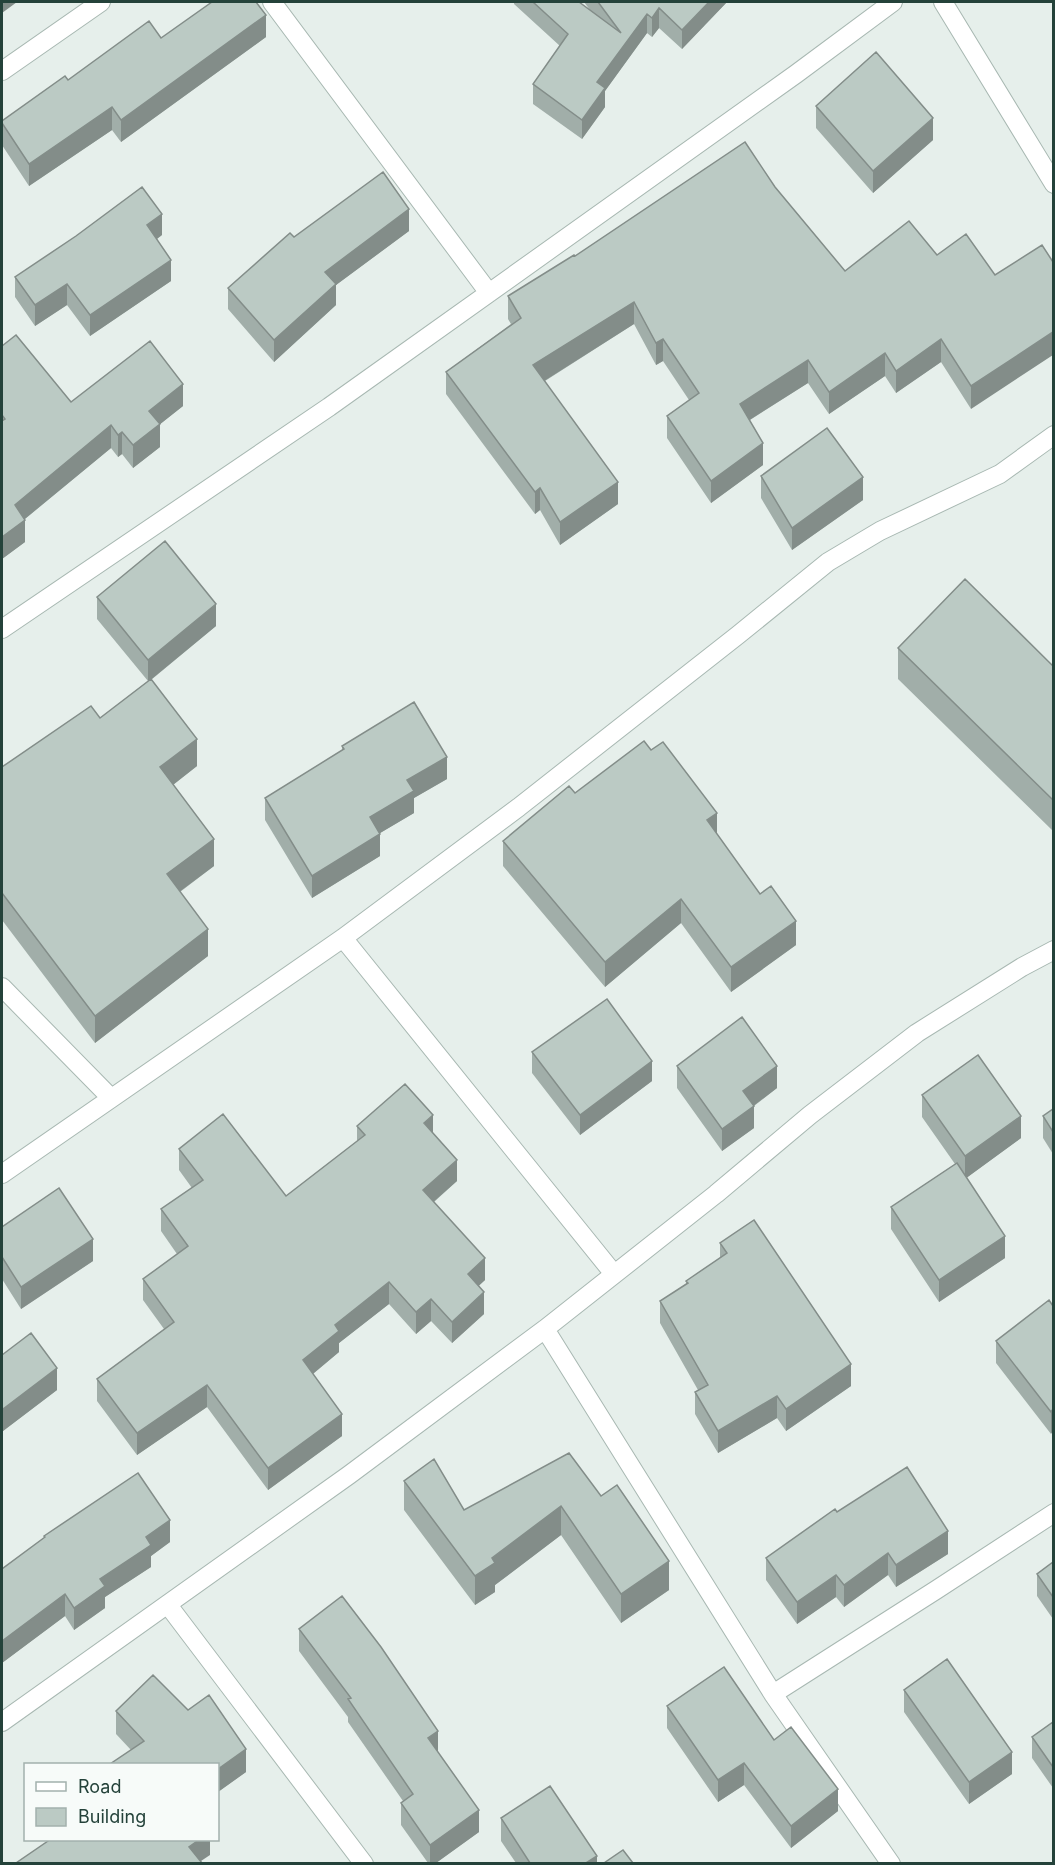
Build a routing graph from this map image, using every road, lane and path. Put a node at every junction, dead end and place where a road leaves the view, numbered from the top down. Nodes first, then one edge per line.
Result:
1 (101, 2) edge
2 (272, 2) edge
3 (893, 2) edge
4 (943, 2) edge
5 (2, 71) edge
6 (1053, 184) edge
7 (489, 293) junction
8 (1053, 435) edge
9 (2, 629) edge
10 (344, 938) junction
11 (1053, 950) edge
12 (2, 987) edge
13 (111, 1098) junction
14 (2, 1174) edge
15 (614, 1274) junction
16 (545, 1329) junction
17 (1053, 1513) edge
18 (168, 1605) junction
19 (773, 1694) junction
20 (2, 1722) edge
21 (364, 1863) edge
22 (891, 1863) edge

1 - 5 street
2 - 7 street
3 - 7 street
4 - 6 street
7 - 9 street
8 - 10 street
10 - 13 street
10 - 15 street
11 - 15 street
12 - 13 street
13 - 14 street
15 - 16 street
16 - 18 street
16 - 19 street
17 - 19 street
18 - 20 street
18 - 21 street
19 - 22 street

